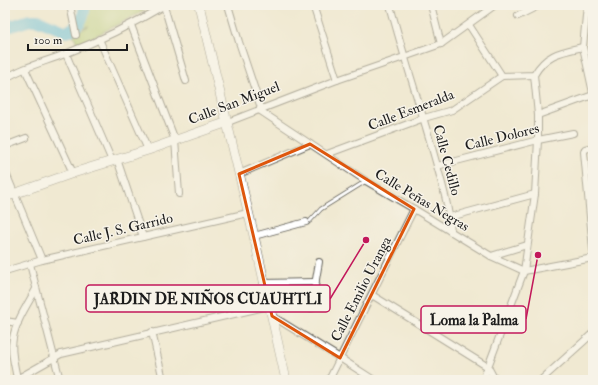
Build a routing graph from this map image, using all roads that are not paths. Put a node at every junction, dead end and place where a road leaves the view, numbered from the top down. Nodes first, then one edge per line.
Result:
1 (70, 5) edge
2 (164, 5) edge
3 (200, 5) edge
4 (228, 5) edge
5 (313, 5) edge
6 (390, 5) edge
7 (431, 5) edge
8 (495, 5) edge
9 (540, 5) edge
10 (587, 5) edge
11 (518, 16) dead end
12 (131, 24) junction
13 (469, 25) junction
14 (76, 35) dead end
15 (99, 39) junction
16 (441, 44) junction
17 (583, 47) junction
18 (66, 54) junction
19 (404, 57) junction
20 (25, 69) junction
21 (502, 76) junction
22 (534, 76) junction
23 (5, 79) edge
24 (337, 80) junction
25 (186, 81) dead end
26 (593, 94) edge
27 (260, 109) junction
28 (538, 115) junction
29 (424, 118) junction
30 (228, 122) junction
31 (573, 133) dead end
32 (26, 138) dead end
33 (176, 140) junction
34 (538, 140) junction
35 (310, 144) junction
36 (5, 146) edge
37 (593, 147) edge
38 (148, 150) junction
39 (326, 154) junction
40 (114, 160) junction
41 (437, 166) junction
42 (5, 171) edge
43 (73, 173) junction
44 (239, 174) junction
45 (366, 181) junction
46 (15, 194) junction
47 (179, 194) dead end
48 (535, 194) junction
49 (5, 198) edge
50 (414, 209) junction
51 (248, 213) junction
52 (450, 217) junction
53 (308, 222) joint
54 (451, 232) junction
55 (254, 236) junction
56 (143, 237) junction
57 (527, 245) junction
58 (593, 250) edge
59 (491, 256) junction
60 (593, 258) edge
61 (42, 260) junction
62 (319, 262) dead end
63 (30, 264) junction
64 (5, 271) edge
65 (524, 271) junction
66 (316, 282) junction
67 (263, 283) junction
68 (36, 289) junction
69 (372, 295) junction
70 (269, 306) junction
71 (310, 308) dead end
72 (272, 316) junction
73 (5, 321) edge
74 (18, 323) junction
75 (152, 332) junction
76 (593, 333) edge
77 (5, 345) edge
78 (12, 345) junction
79 (54, 358) junction
80 (340, 358) junction
81 (488, 367) junction
82 (16, 380) edge
83 (60, 380) edge
84 (163, 380) edge
85 (286, 380) edge
86 (329, 380) edge
87 (374, 380) edge
88 (483, 380) edge
89 (495, 380) edge
90 (542, 380) edge

1 - 14 street
2 - 12 street
2 - 25 street
3 - 30 street
4 - 27 street
5 - 24 street
6 - 19 street, Calle Cedillo
7 - 16 street
8 - 13 street, Calle San Miguel
9 - 11 street
10 - 17 street
12 - 15 street
12 - 33 street
13 - 16 street, Calle San Miguel
13 - 21 street
15 - 18 street
15 - 38 street
16 - 19 street, Calle San Miguel
17 - 22 street
17 - 26 street
18 - 20 street
18 - 40 street
19 - 24 street, Calle San Miguel
19 - 29 street, Calle Cedillo
20 - 23 street
20 - 43 street
21 - 22 street
21 - 29 street, Calle Esmeralda
22 - 28 street
24 - 27 street, Calle San Miguel
26 - 28 street
27 - 30 street, Calle San Miguel
27 - 35 street, Calle Peñas Negras
28 - 34 street
29 - 39 street, Calle Esmeralda
29 - 41 street, Calle Cedillo
30 - 33 street, Calle San Miguel
30 - 44 street
31 - 34 street, Calle Dolores
32 - 36 street
33 - 38 street, Calle San Miguel
33 - 47 street
34 - 41 street, Calle Dolores
34 - 48 street
35 - 39 street, Calle Peñas Negras
35 - 44 street
37 - 58 street
38 - 40 street, Calle San Miguel
39 - 45 street, Calle Peñas Negras
40 - 43 street, Calle San Miguel
40 - 56 street
41 - 52 street, Calle Cedillo
42 - 46 street
43 - 46 street, Calle San Miguel
44 - 51 street
45 - 50 street, Calle Peñas Negras
45 - 53 lane
46 - 49 street, Calle San Miguel
46 - 61 street
48 - 52 street
48 - 57 street
50 - 54 street, Calle Peñas Negras
50 - 69 street, Calle Emilio Uranga
51 - 55 street
51 - 56 street, Calle J. S. Garrido
52 - 54 street, Calle Cedillo
53 - 55 street
54 - 59 street, Calle Peñas Negras
55 - 67 street
56 - 61 street, Calle J. S. Garrido
57 - 59 street
57 - 65 street
59 - 65 street, Calle Peñas Negras
60 - 65 street
61 - 63 street, Calle J. S. Garrido
62 - 66 street
63 - 64 street, Calle J. S. Garrido
63 - 68 street
65 - 81 street
66 - 67 street
66 - 71 street
67 - 70 street
68 - 74 street
68 - 79 street
69 - 80 street, Calle Emilio Uranga
69 - 81 street
70 - 72 street
70 - 75 street
72 - 80 street
72 - 85 street
73 - 74 street
74 - 78 street
75 - 79 street
75 - 84 street
76 - 90 street
77 - 78 street
78 - 82 street
79 - 82 street
79 - 83 street
80 - 86 street, Calle Emilio Uranga
80 - 87 street
81 - 88 street
81 - 89 street

